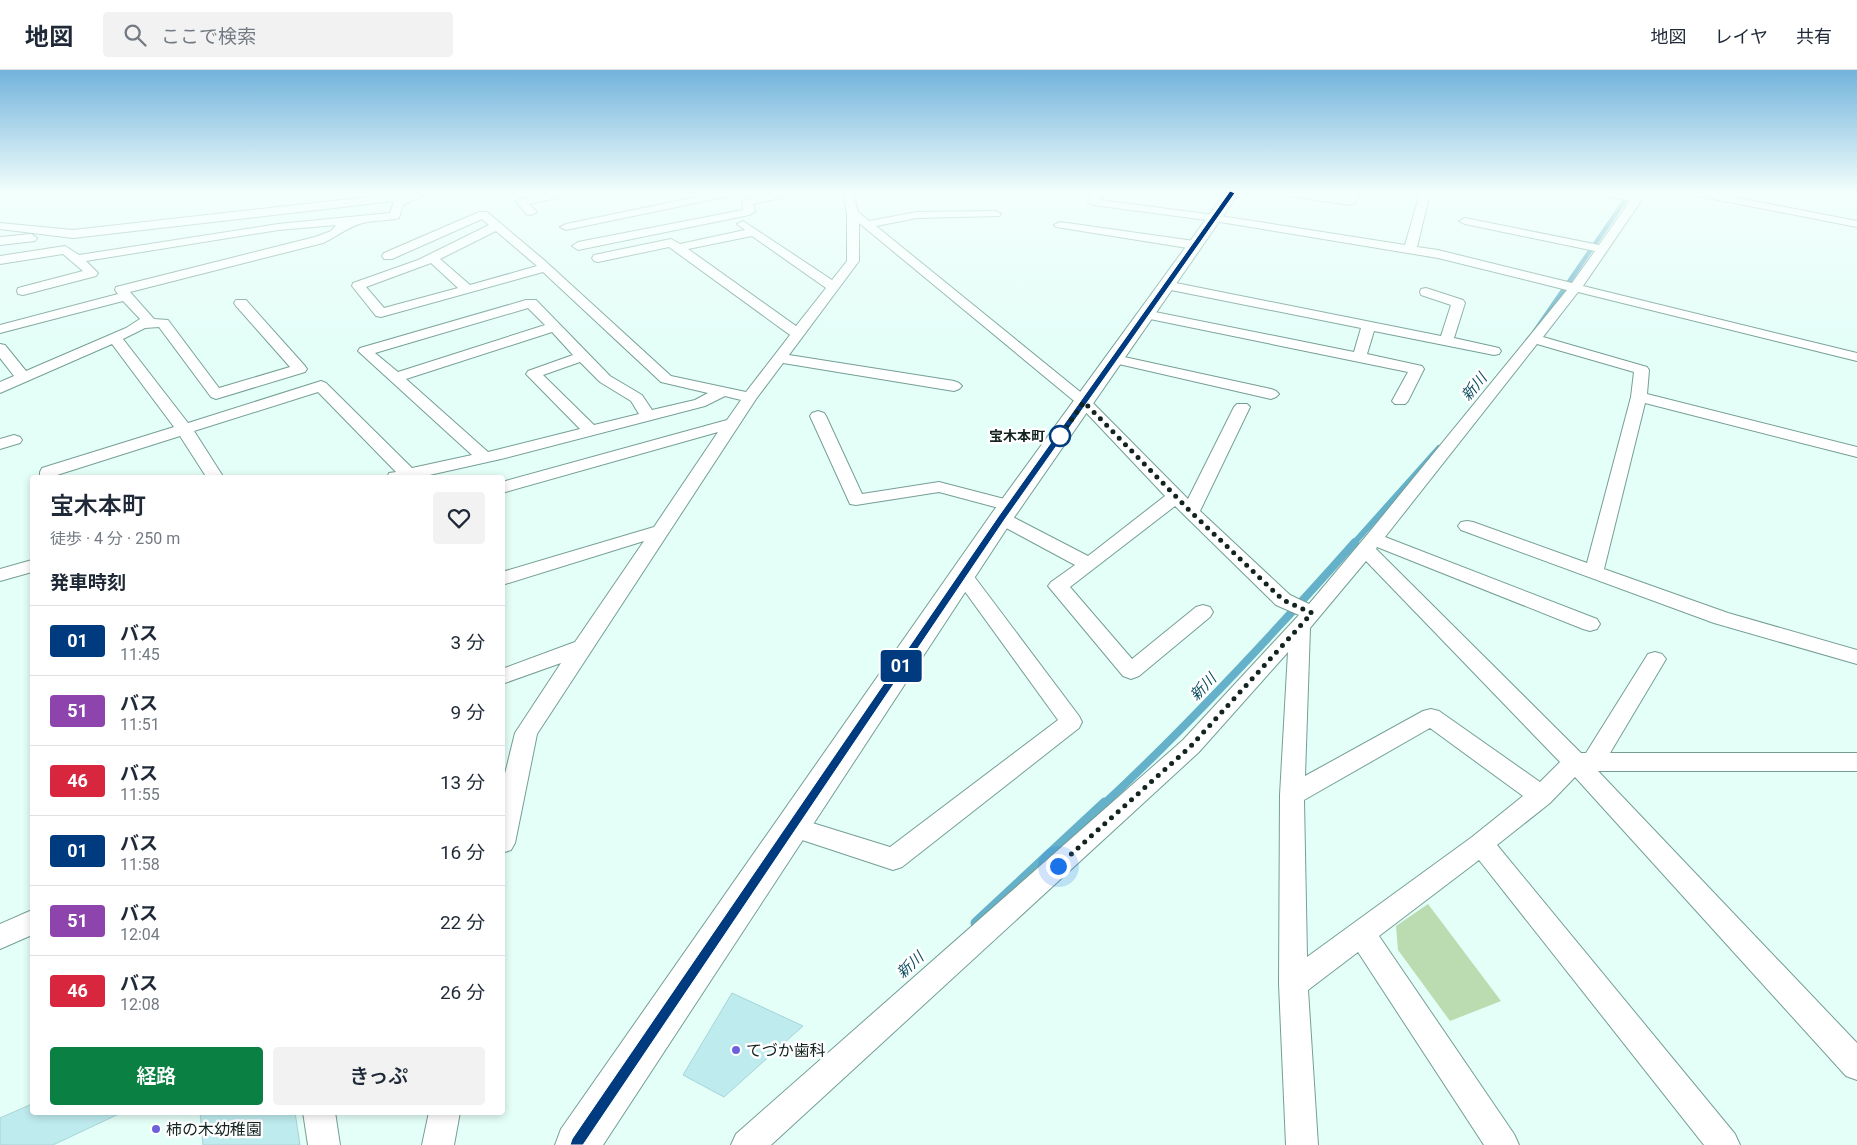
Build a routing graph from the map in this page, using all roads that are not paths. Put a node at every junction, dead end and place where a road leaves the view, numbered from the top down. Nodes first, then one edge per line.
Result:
1 (177, 243) edge
2 (306, 243) edge
3 (417, 243) edge
4 (462, 243) edge
5 (516, 243) edge
6 (593, 243) edge
7 (670, 243) edge
8 (671, 243) edge
9 (701, 243) edge
10 (770, 243) edge
11 (853, 243) edge
12 (891, 243) edge
13 (1182, 243) edge
14 (1373, 243) edge
15 (1412, 243) edge
16 (1572, 243) edge
17 (1606, 243) edge
18 (1194, 245) joint
19 (578, 246) dead end
20 (678, 248) junction
21 (1410, 249) junction
22 (1602, 249) junction
23 (388, 256) dead end
24 (432, 258) junction
25 (598, 258) dead end
26 (78, 259) junction
27 (0, 260) edge
28 (545, 268) junction
29 (1166, 285) junction
30 (834, 287) junction
31 (1565, 287) junction
32 (467, 289) junction
33 (23, 291) dead end
34 (1426, 292) dead end
35 (126, 296) junction
36 (241, 303) dead end
37 (1145, 314) junction
38 (142, 324) junction
39 (554, 326) junction
40 (1369, 326) junction
41 (0, 329) edge
42 (798, 334) junction
43 (115, 338) junction
44 (1535, 339) junction
45 (1446, 341) junction
46 (0, 348) edge
47 (1494, 351) dead end
48 (584, 356) junction
49 (1359, 357) junction
50 (780, 358) junction
51 (1115, 358) junction
52 (1857, 358) edge
53 (23, 378) junction
54 (395, 378) junction
55 (954, 386) dead end
56 (0, 388) edge
57 (723, 391) junction
58 (1271, 394) dead end
59 (1639, 396) junction
60 (750, 397) junction
61 (1400, 401) dead end
62 (1084, 402) junction
63 (1242, 407) dead end
64 (648, 416) junction
65 (818, 416) dead end
66 (733, 423) junction
67 (184, 429) junction
68 (591, 431) junction
69 (1857, 452) edge
70 (484, 457) junction
71 (48, 475) edge
72 (214, 475) edge
73 (400, 475) edge
74 (405, 475) edge
75 (505, 487) edge
76 (1176, 496) junction
77 (1006, 512) junction
78 (1191, 512) junction
79 (1467, 526) dead end
80 (662, 530) junction
81 (1369, 544) junction
82 (1089, 564) junction
83 (30, 567) edge
84 (1594, 572) junction
85 (0, 575) edge
86 (963, 575) junction
87 (505, 578) edge
88 (1203, 612) dead end
89 (1306, 619) junction
90 (1590, 624) dead end
91 (584, 647) junction
92 (1857, 657) edge
93 (1655, 659) dead end
94 (505, 676) edge
95 (1584, 762) junction
96 (1857, 762) edge
97 (1292, 795) junction
98 (1542, 796) junction
99 (793, 827) junction
100 (505, 829) edge
101 (1481, 844) junction
102 (30, 923) edge
103 (1361, 933) junction
104 (0, 937) edge
105 (1293, 984) junction
106 (1857, 1065) edge
107 (319, 1115) edge
108 (444, 1115) edge
109 (324, 1145) edge
110 (438, 1145) edge
111 (578, 1145) edge
112 (747, 1145) edge
113 (1302, 1145) edge
114 (1503, 1145) edge
115 (1724, 1145) edge

1 - 26 street
2 - 35 street
3 - 23 street
4 - 24 street
5 - 28 street
6 - 19 street
7 - 25 street
8 - 20 street
9 - 20 street
10 - 30 street
11 - 30 street
12 - 62 street
13 - 18 street
14 - 21 street
15 - 21 street
16 - 22 street
17 - 22 street
18 - 29 main road
20 - 42 street
21 - 31 street
22 - 31 street
24 - 32 street
24 - 32 street
26 - 27 street
26 - 33 street
28 - 32 street
28 - 57 street
29 - 37 main road
29 - 40 street
30 - 42 street
31 - 44 street
31 - 52 street
34 - 45 street
35 - 38 street
35 - 41 street
36 - 38 street
37 - 49 street
37 - 51 main road
38 - 43 street
39 - 48 street
39 - 54 street
39 - 54 street
40 - 45 street
40 - 49 street
42 - 50 street
43 - 53 street
43 - 67 street
44 - 59 street
44 - 81 street
45 - 47 street
46 - 53 street
48 - 64 street
48 - 68 street
49 - 61 street
50 - 55 street
50 - 60 street
51 - 58 street
51 - 62 main road
53 - 56 street
54 - 70 street
57 - 60 street
57 - 64 street
59 - 69 street
59 - 84 street
60 - 66 street
62 - 76 street
62 - 77 main road
63 - 78 street
64 - 68 street
65 - 77 street
66 - 75 street
66 - 80 street
67 - 71 street
67 - 72 street
67 - 73 street
68 - 70 street
70 - 74 street
76 - 78 street
76 - 82 street
77 - 82 street
77 - 86 main road
78 - 89 street
79 - 84 street
80 - 87 street
80 - 91 street
81 - 89 street
81 - 90 street
81 - 95 street
82 - 88 street
83 - 85 street
84 - 92 street
86 - 99 main road
86 - 99 street
89 - 97 street
89 - 112 street
91 - 94 street
91 - 100 street
93 - 95 street
95 - 96 street
95 - 98 street
95 - 106 street
97 - 98 street
97 - 105 street
98 - 101 street
99 - 111 main road
101 - 103 street
101 - 115 street
102 - 104 street
103 - 105 street
103 - 114 street
105 - 113 street
107 - 109 street
108 - 110 street

